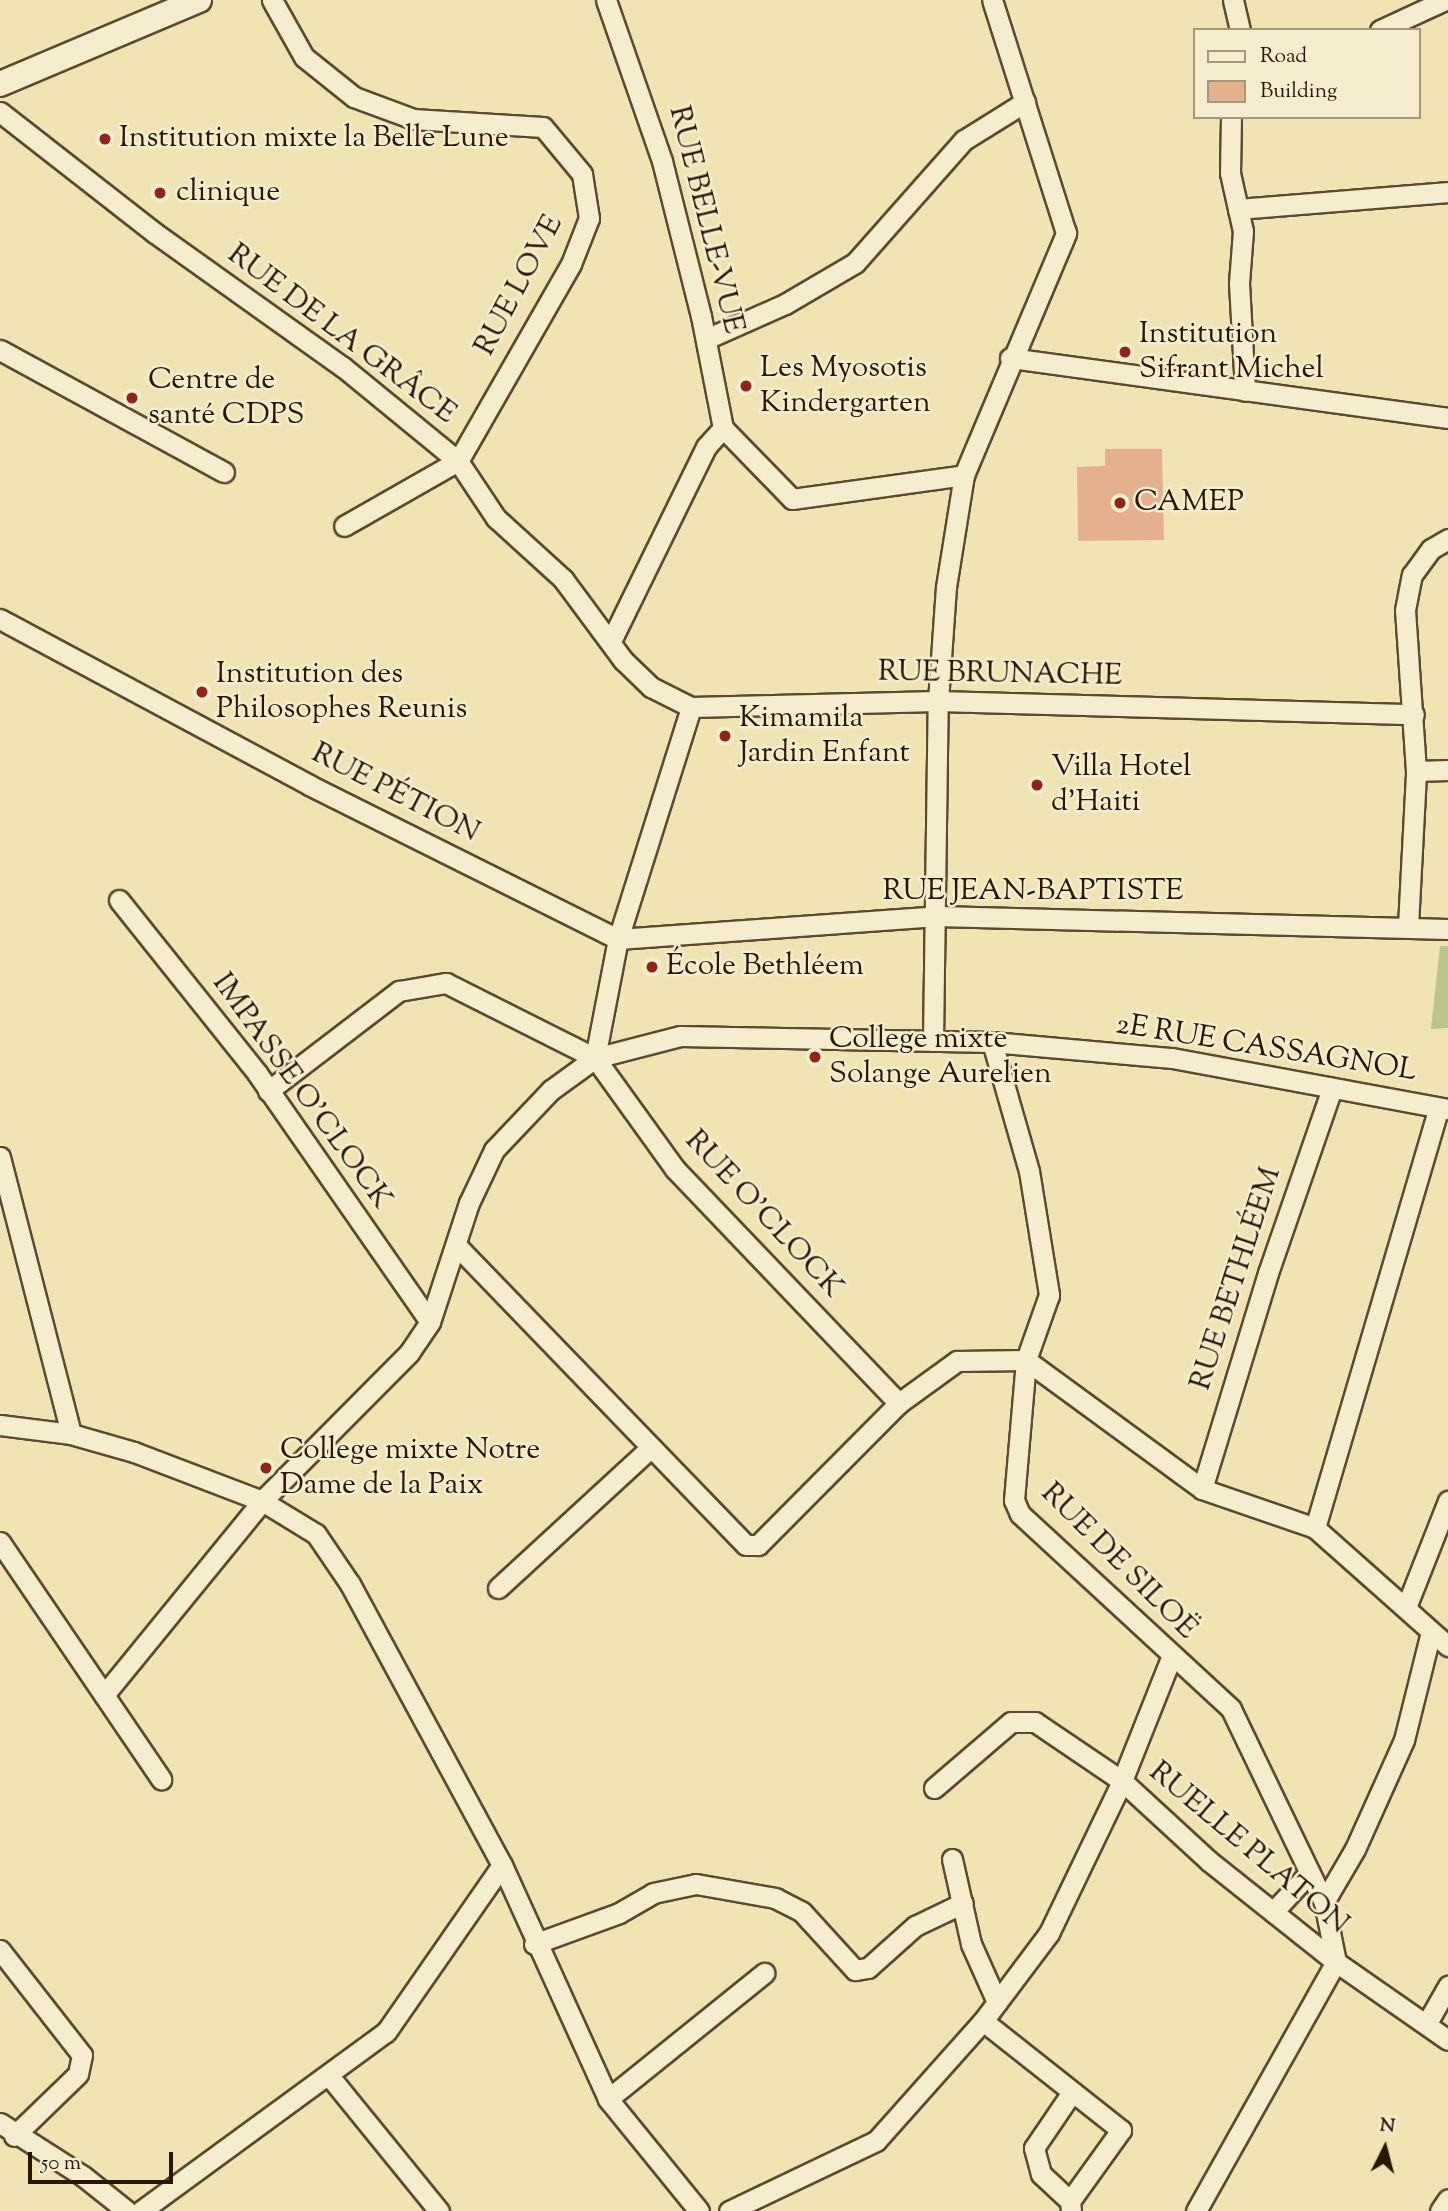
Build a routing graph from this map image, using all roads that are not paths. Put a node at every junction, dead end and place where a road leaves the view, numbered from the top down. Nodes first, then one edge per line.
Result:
1 (199, 0) edge
2 (272, 0) edge
3 (606, 0) edge
4 (992, 0) edge
5 (1233, 0) edge
6 (1445, 0) edge
7 (1240, 28) edge
8 (1384, 28) edge
9 (0, 84) edge
10 (1025, 102) junction
11 (0, 112) edge
12 (1231, 119) edge
13 (1448, 192) edge
14 (1238, 209) junction
15 (706, 339) junction
16 (0, 350) edge
17 (1010, 358) junction
18 (1245, 391) junction
19 (1448, 418) edge
20 (723, 428) junction
21 (458, 461) junction
22 (224, 472) dead end
23 (964, 475) junction
24 (344, 526) dead end
25 (1448, 539) edge
26 (0, 619) edge
27 (611, 641) junction
28 (938, 701) junction
29 (691, 707) junction
30 (1414, 714) junction
31 (1448, 770) edge
32 (1416, 771) junction
33 (119, 900) dead end
34 (936, 916) junction
35 (1408, 926) junction
36 (1448, 929) edge
37 (618, 939) junction
38 (933, 1041) junction
39 (992, 1042) junction
40 (595, 1058) junction
41 (1332, 1088) junction
42 (268, 1091) junction
43 (1443, 1109) edge
44 (0, 1157) edge
45 (456, 1245) junction
46 (430, 1322) junction
47 (1026, 1360) junction
48 (899, 1403) junction
49 (0, 1425) edge
50 (71, 1434) junction
51 (650, 1448) junction
52 (1202, 1489) junction
53 (262, 1501) junction
54 (1448, 1501) edge
55 (1315, 1528) junction
56 (0, 1542) edge
57 (498, 1588) dead end
58 (1408, 1605) junction
59 (1431, 1632) junction
60 (1448, 1646) edge
61 (1171, 1658) junction
62 (104, 1695) junction
63 (161, 1779) dead end
64 (1122, 1781) junction
65 (934, 1788) dead end
66 (952, 1859) dead end
67 (502, 1865) junction
68 (1310, 1872) junction
69 (1324, 1902) junction
70 (963, 1903) junction
71 (1273, 1912) junction
72 (534, 1944) junction
73 (0, 1950) edge
74 (1336, 1962) junction
75 (764, 1973) dead end
76 (1448, 1986) edge
77 (997, 2002) junction
78 (984, 2021) junction
79 (1427, 2023) junction
80 (1448, 2040) edge
81 (330, 2077) junction
82 (1072, 2092) junction
83 (607, 2099) junction
84 (7, 2129) edge
85 (1448, 2199) edge
86 (1071, 2206) edge
87 (127, 2211) edge
88 (141, 2211) edge
89 (439, 2211) edge
90 (699, 2211) edge
91 (730, 2211) edge
92 (1196, 2211) edge
93 (1440, 2211) edge

1 - 9 street
2 - 21 street, RUE LOVE
3 - 15 street, RUE BELLE-VUE
4 - 10 street
5 - 7 street
6 - 8 street
10 - 15 street
10 - 17 street
11 - 21 street, RUE DE LA GRÂCE
12 - 14 street
13 - 14 street
14 - 18 street
15 - 20 street, RUE BELLE-VUE
16 - 22 street
17 - 18 street
17 - 23 street
18 - 19 street
20 - 23 street
20 - 27 street
21 - 24 street
21 - 27 street, RUE DE LA GRÂCE
23 - 28 street
25 - 30 street
26 - 37 street, RUE PÉTION
27 - 29 street, RUE BRUNACHE
28 - 29 street, RUE BRUNACHE
28 - 30 street, RUE BRUNACHE
28 - 34 street
29 - 37 street
30 - 32 street
31 - 32 street
32 - 35 street
33 - 42 street, IMPASSE O'CLOCK
34 - 35 street, RUE JEAN-BAPTISTE
34 - 37 street, RUE JEAN-BAPTISTE
34 - 38 street
35 - 36 street, RUE JEAN-BAPTISTE
37 - 40 street
38 - 39 street, 2E RUE CASSAGNOL
38 - 40 street, 2E RUE CASSAGNOL
39 - 41 street, 2E RUE CASSAGNOL
39 - 47 street, RUE DE SILOË
40 - 42 street
40 - 45 street, 2E RUE CASSAGNOL
40 - 48 street, RUE O'CLOCK
41 - 43 street, 2E RUE CASSAGNOL
41 - 52 street, RUE BETHLÉEM
42 - 46 street, IMPASSE O'CLOCK
43 - 55 street
44 - 50 street
45 - 46 street, 2E RUE CASSAGNOL
45 - 51 street
46 - 53 street, 2E RUE CASSAGNOL
47 - 48 street
47 - 52 street
47 - 61 street, RUE DE SILOË
48 - 51 street
49 - 50 street
50 - 53 street
51 - 57 street
52 - 55 street
53 - 62 street, 2E RUE CASSAGNOL
53 - 67 street
54 - 58 street
55 - 58 street
56 - 62 street
58 - 59 street
59 - 60 street
59 - 69 street
61 - 64 street
61 - 68 street, RUE DE SILOË
62 - 63 street
64 - 65 street, RUELLE PLATON
64 - 71 street, RUELLE PLATON
64 - 77 street
66 - 70 street
67 - 72 street
67 - 81 street
68 - 69 street, RUE DE SILOË
68 - 71 street
69 - 74 street, RUE DE SILOË
70 - 72 street
70 - 77 street
71 - 74 street, RUELLE PLATON
72 - 83 street
73 - 84 street
74 - 79 street, RUELLE PLATON
74 - 92 street
75 - 83 street
76 - 79 street
77 - 78 street
78 - 82 street
78 - 91 street
79 - 80 street, RUELLE PLATON
81 - 88 street
81 - 89 street
82 - 86 street
82 - 86 street
83 - 90 street
84 - 87 street
85 - 93 street

